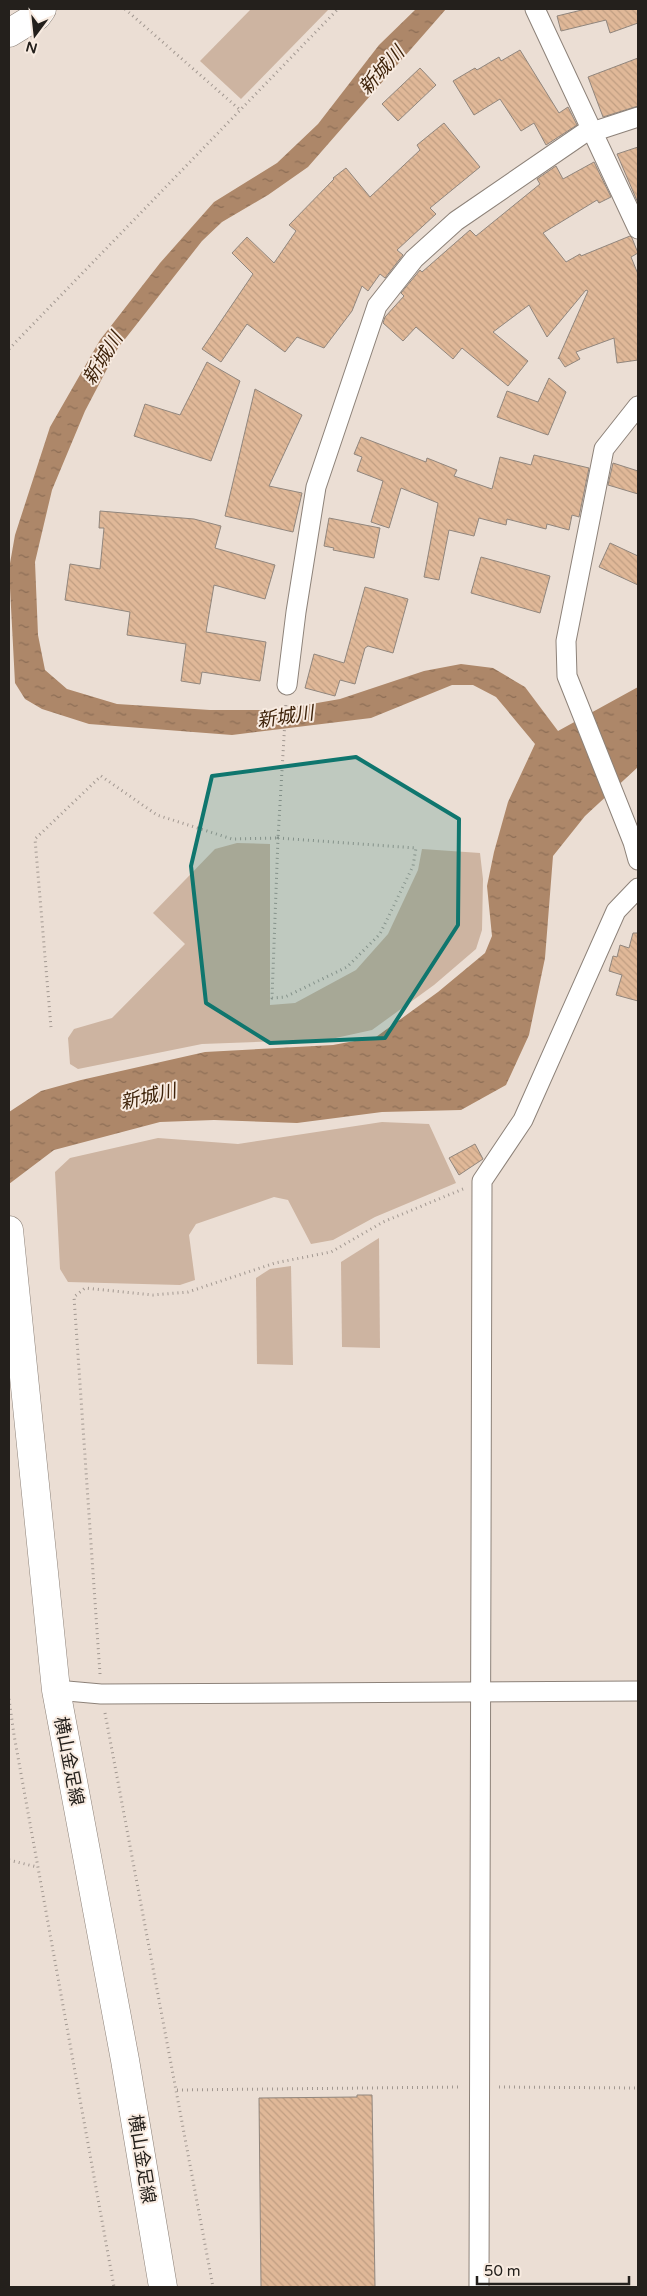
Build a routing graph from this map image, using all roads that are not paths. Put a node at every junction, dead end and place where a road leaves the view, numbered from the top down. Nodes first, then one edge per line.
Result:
1 (42, 9) edge
2 (535, 9) edge
3 (9, 33) edge
4 (638, 117) edge
5 (591, 130) junction
6 (638, 229) edge
7 (638, 406) edge
8 (287, 685) road end
9 (638, 860) edge
10 (638, 888) edge
11 (9, 1230) edge
12 (56, 1690) junction
13 (638, 1691) edge
14 (481, 1692) junction
15 (163, 2287) edge
16 (480, 2287) edge

1 - 3 street
2 - 5 street
4 - 5 street
5 - 6 street
5 - 8 street
7 - 9 street
10 - 14 street
11 - 12 street, 横山金足線
12 - 14 street
12 - 15 street, 横山金足線
13 - 14 street
14 - 16 street

